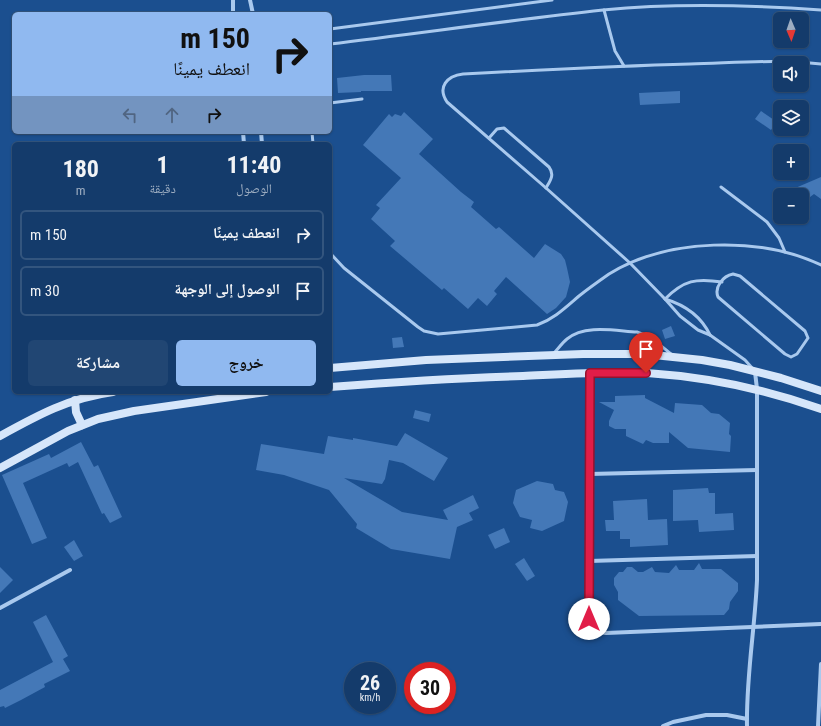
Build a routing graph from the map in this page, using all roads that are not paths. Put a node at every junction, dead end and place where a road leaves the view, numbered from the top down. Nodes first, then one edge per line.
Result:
1 (233, 0) edge
2 (250, 0) edge
3 (552, 0) edge
4 (604, 10) junction
5 (821, 10) edge
6 (233, 12) edge
7 (253, 12) edge
8 (332, 29) edge
9 (332, 44) edge
10 (821, 64) edge
11 (624, 66) junction
12 (362, 99) dead end
13 (332, 103) edge
14 (488, 138) junction
15 (721, 187) dead end
16 (546, 188) junction
17 (785, 252) junction
18 (332, 255) edge
19 (630, 263) junction
20 (821, 265) edge
21 (722, 282) junction
22 (665, 299) junction
23 (710, 335) junction
24 (552, 355) junction
25 (674, 357) junction
26 (332, 368) edge
27 (755, 371) junction
28 (590, 373) junction
29 (332, 387) edge
30 (756, 389) junction
31 (821, 391) edge
32 (101, 394) edge
33 (252, 394) edge
34 (75, 400) junction
35 (821, 409) edge
36 (82, 425) junction
37 (0, 436) edge
38 (0, 468) edge
39 (757, 470) junction
40 (590, 474) junction
41 (757, 556) junction
42 (589, 561) junction
43 (70, 570) dead end
44 (0, 608) edge
45 (821, 624) edge
46 (754, 627) junction
47 (821, 664) edge
48 (747, 719) junction
49 (685, 720) junction
50 (663, 726) edge
51 (681, 726) edge
52 (747, 726) edge
53 (818, 726) edge

1 - 6 street
2 - 7 street
3 - 8 lane
4 - 5 lane
4 - 9 lane
4 - 11 lane
10 - 11 lane
11 - 14 lane
12 - 13 lane
14 - 16 lane
14 - 16 lane
15 - 17 lane
16 - 19 lane
17 - 19 lane
17 - 20 lane
18 - 19 lane
19 - 22 lane
21 - 21 lane
21 - 22 lane
22 - 23 lane
22 - 23 lane
23 - 27 lane
24 - 25 street
24 - 25 lane
24 - 26 street
25 - 27 street
27 - 30 street
27 - 31 street
28 - 29 street
28 - 30 street
28 - 40 street
30 - 35 street
30 - 39 street
32 - 34 street
33 - 36 street
34 - 36 street
34 - 37 street
36 - 38 street
39 - 40 street
39 - 41 street
40 - 42 street
41 - 42 street
41 - 46 street
42 - 46 street
43 - 44 street
45 - 46 street
46 - 48 street
47 - 53 street
48 - 49 street
48 - 52 street
49 - 50 street
49 - 51 street

